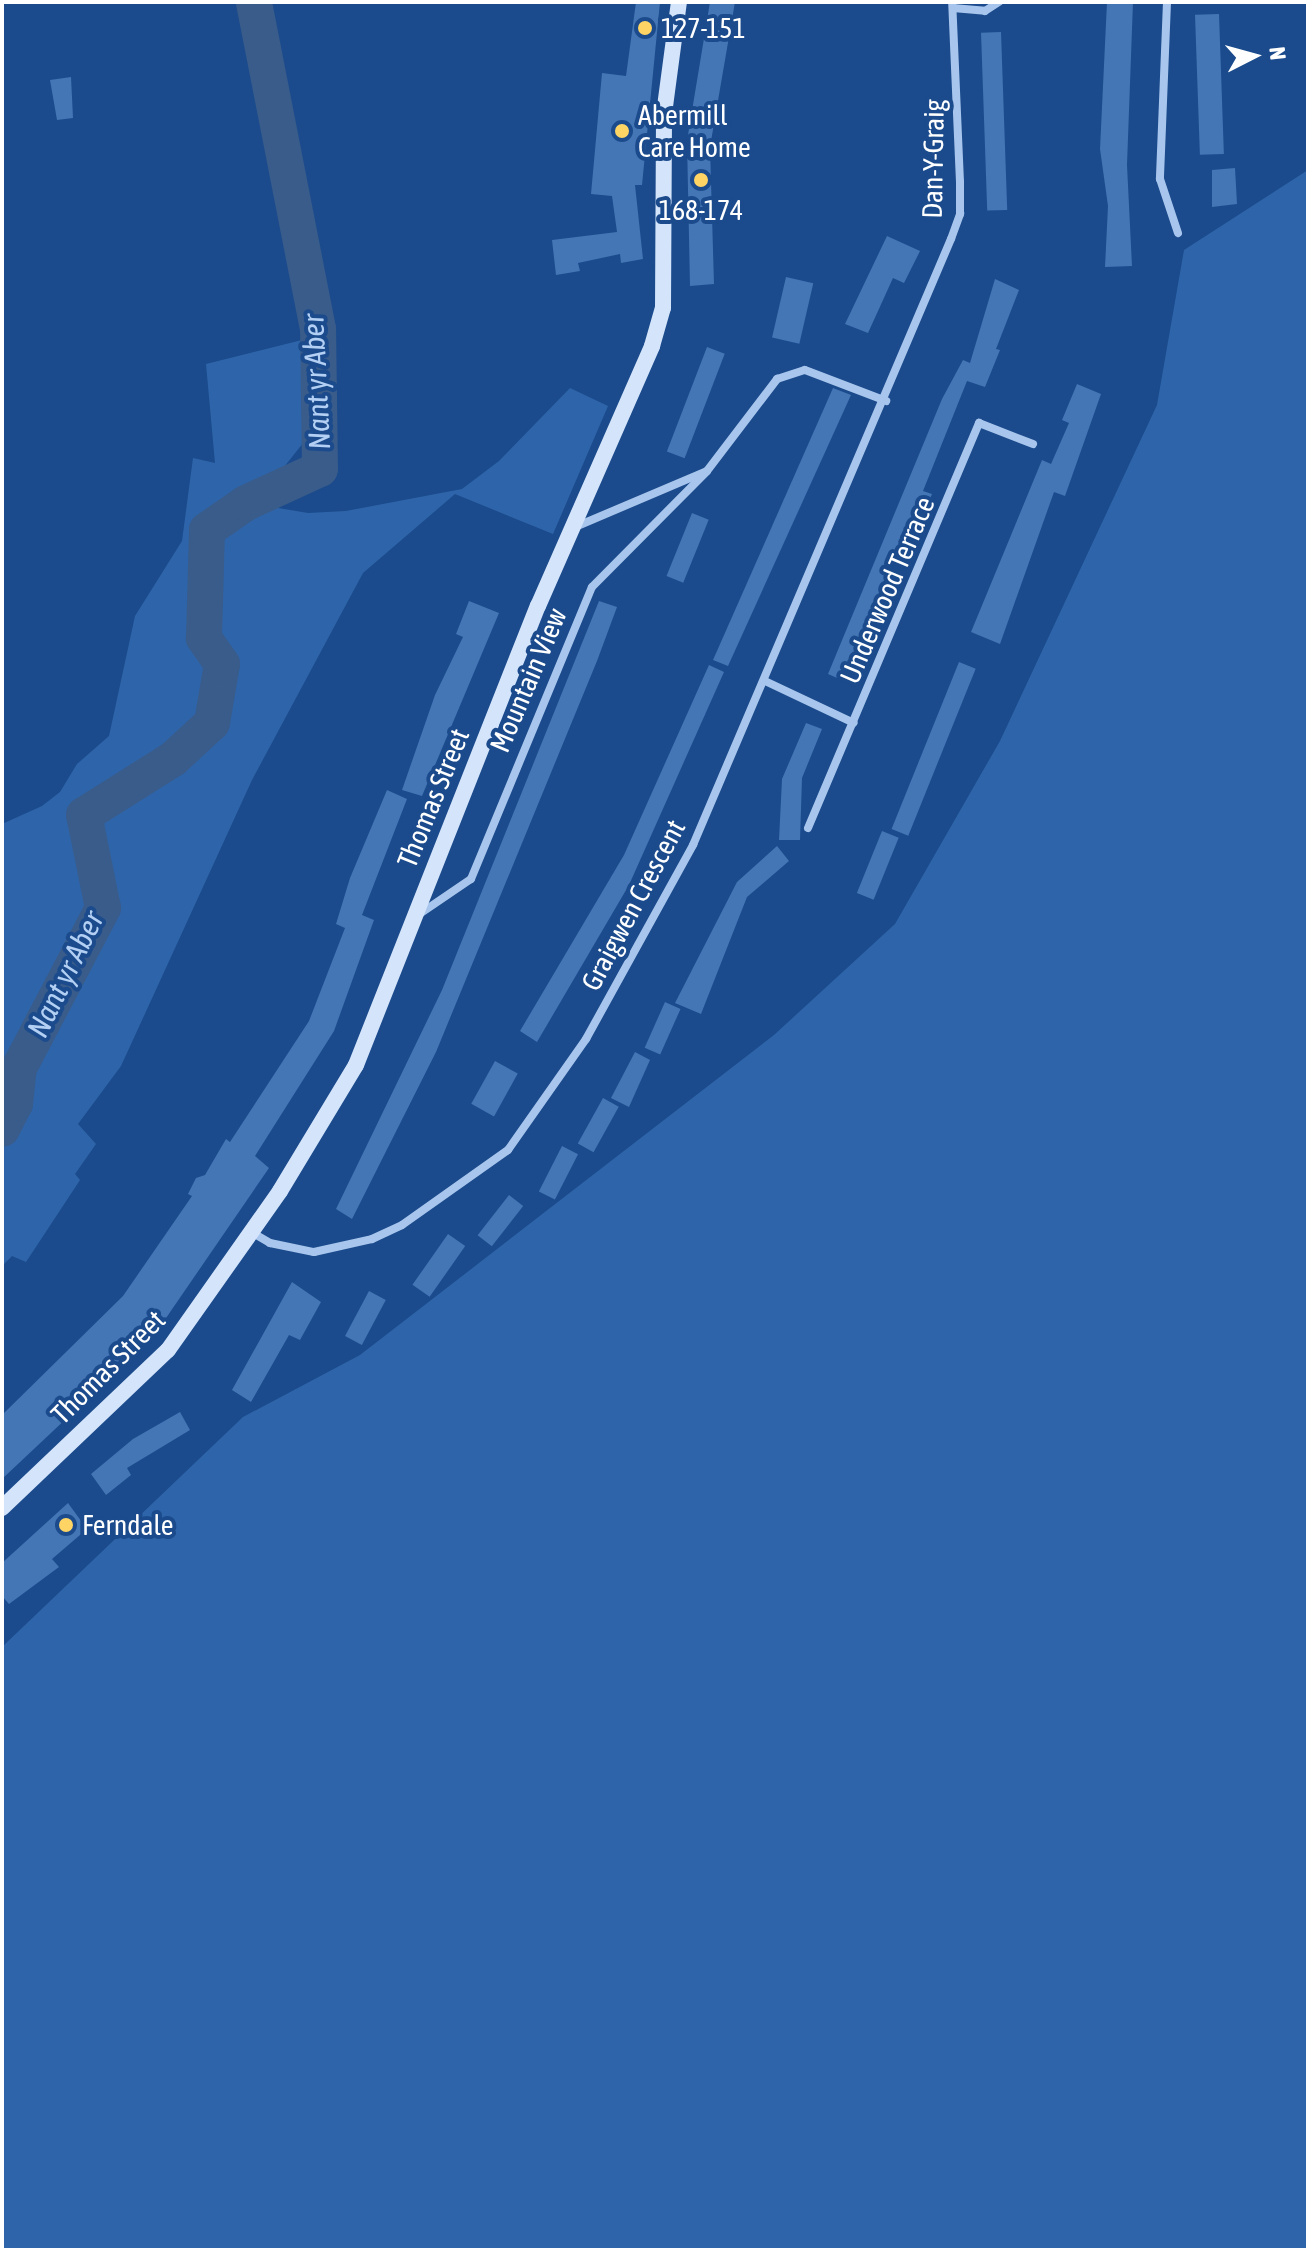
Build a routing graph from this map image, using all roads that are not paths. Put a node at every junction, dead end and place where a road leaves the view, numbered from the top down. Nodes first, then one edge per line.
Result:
1 (679, 2) edge
2 (999, 2) edge
3 (1167, 2) edge
4 (952, 5) edge
5 (1178, 233) dead end
6 (886, 401) junction
7 (1033, 444) dead end
8 (707, 471) junction
9 (571, 529) junction
10 (765, 681) junction
11 (854, 723) junction
12 (808, 828) dead end
13 (413, 918) junction
14 (251, 1232) junction
15 (2, 1508) edge

1 - 9 main road, Thomas Street
2 - 4 street
3 - 5 street
4 - 6 street, Dan-Y-Graig
6 - 8 street, Mountain View
6 - 10 street, Graigwen Crescent
7 - 11 street, Underwood Terrace
8 - 9 street
8 - 13 street, Mountain View
9 - 13 main road, Thomas Street
10 - 11 street
10 - 14 street, Graigwen Crescent
11 - 12 street, Underwood Terrace
13 - 14 main road, Thomas Street
14 - 15 main road, Thomas Street

